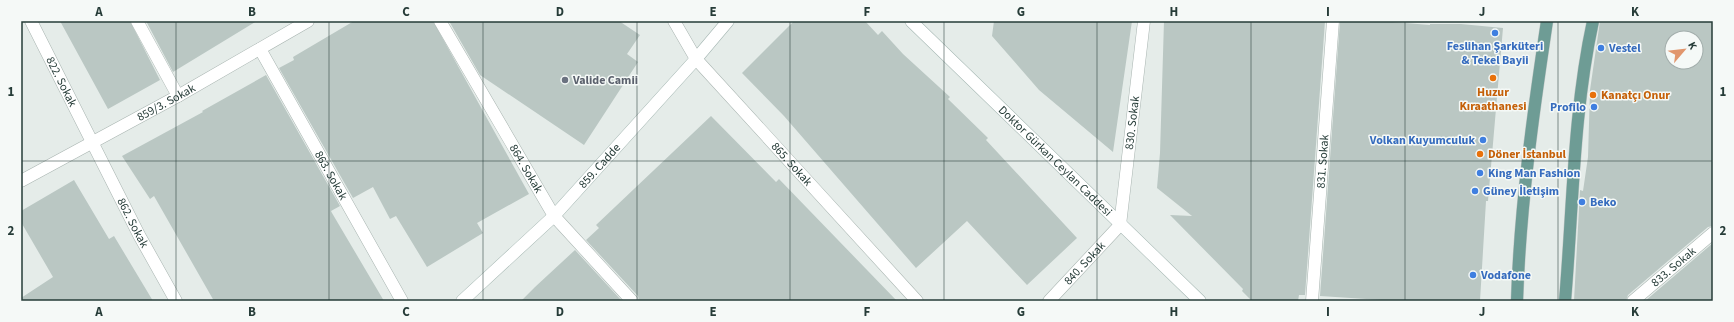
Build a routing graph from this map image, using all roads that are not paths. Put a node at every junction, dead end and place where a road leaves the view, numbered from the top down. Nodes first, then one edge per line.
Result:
1 (31, 21) edge
2 (137, 21) edge
3 (308, 21) edge
4 (440, 21) edge
5 (674, 21) edge
6 (728, 21) edge
7 (1144, 21) edge
8 (1332, 21) edge
9 (1547, 21) edge
10 (1593, 21) edge
11 (914, 22) edge
12 (260, 49) junction
13 (696, 59) junction
14 (178, 96) junction
15 (92, 144) junction
16 (21, 181) edge
17 (554, 216) junction
18 (1120, 225) junction
19 (1713, 233) edge
20 (176, 301) edge
21 (402, 301) edge
22 (462, 301) edge
23 (632, 301) edge
24 (917, 301) edge
25 (1049, 301) edge
26 (1200, 301) edge
27 (1312, 301) edge
28 (1517, 301) edge
29 (1565, 301) edge
30 (1633, 301) edge

1 - 15 street, 822. Sokak
2 - 14 street
3 - 12 street, 859/3. Sokak
4 - 17 street, 864. Sokak
5 - 13 street, 865. Sokak
6 - 13 street, 859. Cadde
7 - 18 street, 830. Sokak
8 - 27 street, 831. Sokak
9 - 28 main road
10 - 29 main road
11 - 18 street, Doktor Gürkan Ceylan Caddesi
12 - 14 street, 859/3. Sokak
12 - 21 street, 863. Sokak
13 - 17 street, 859. Cadde
13 - 24 street, 865. Sokak
14 - 15 street, 859/3. Sokak
15 - 16 street, 859/3. Sokak
15 - 20 street, 862. Sokak
17 - 22 street, 859. Cadde
17 - 23 street, 864. Sokak
18 - 25 street, 840. Sokak
18 - 26 street, Doktor Gürkan Ceylan Caddesi
19 - 30 street, 833. Sokak

